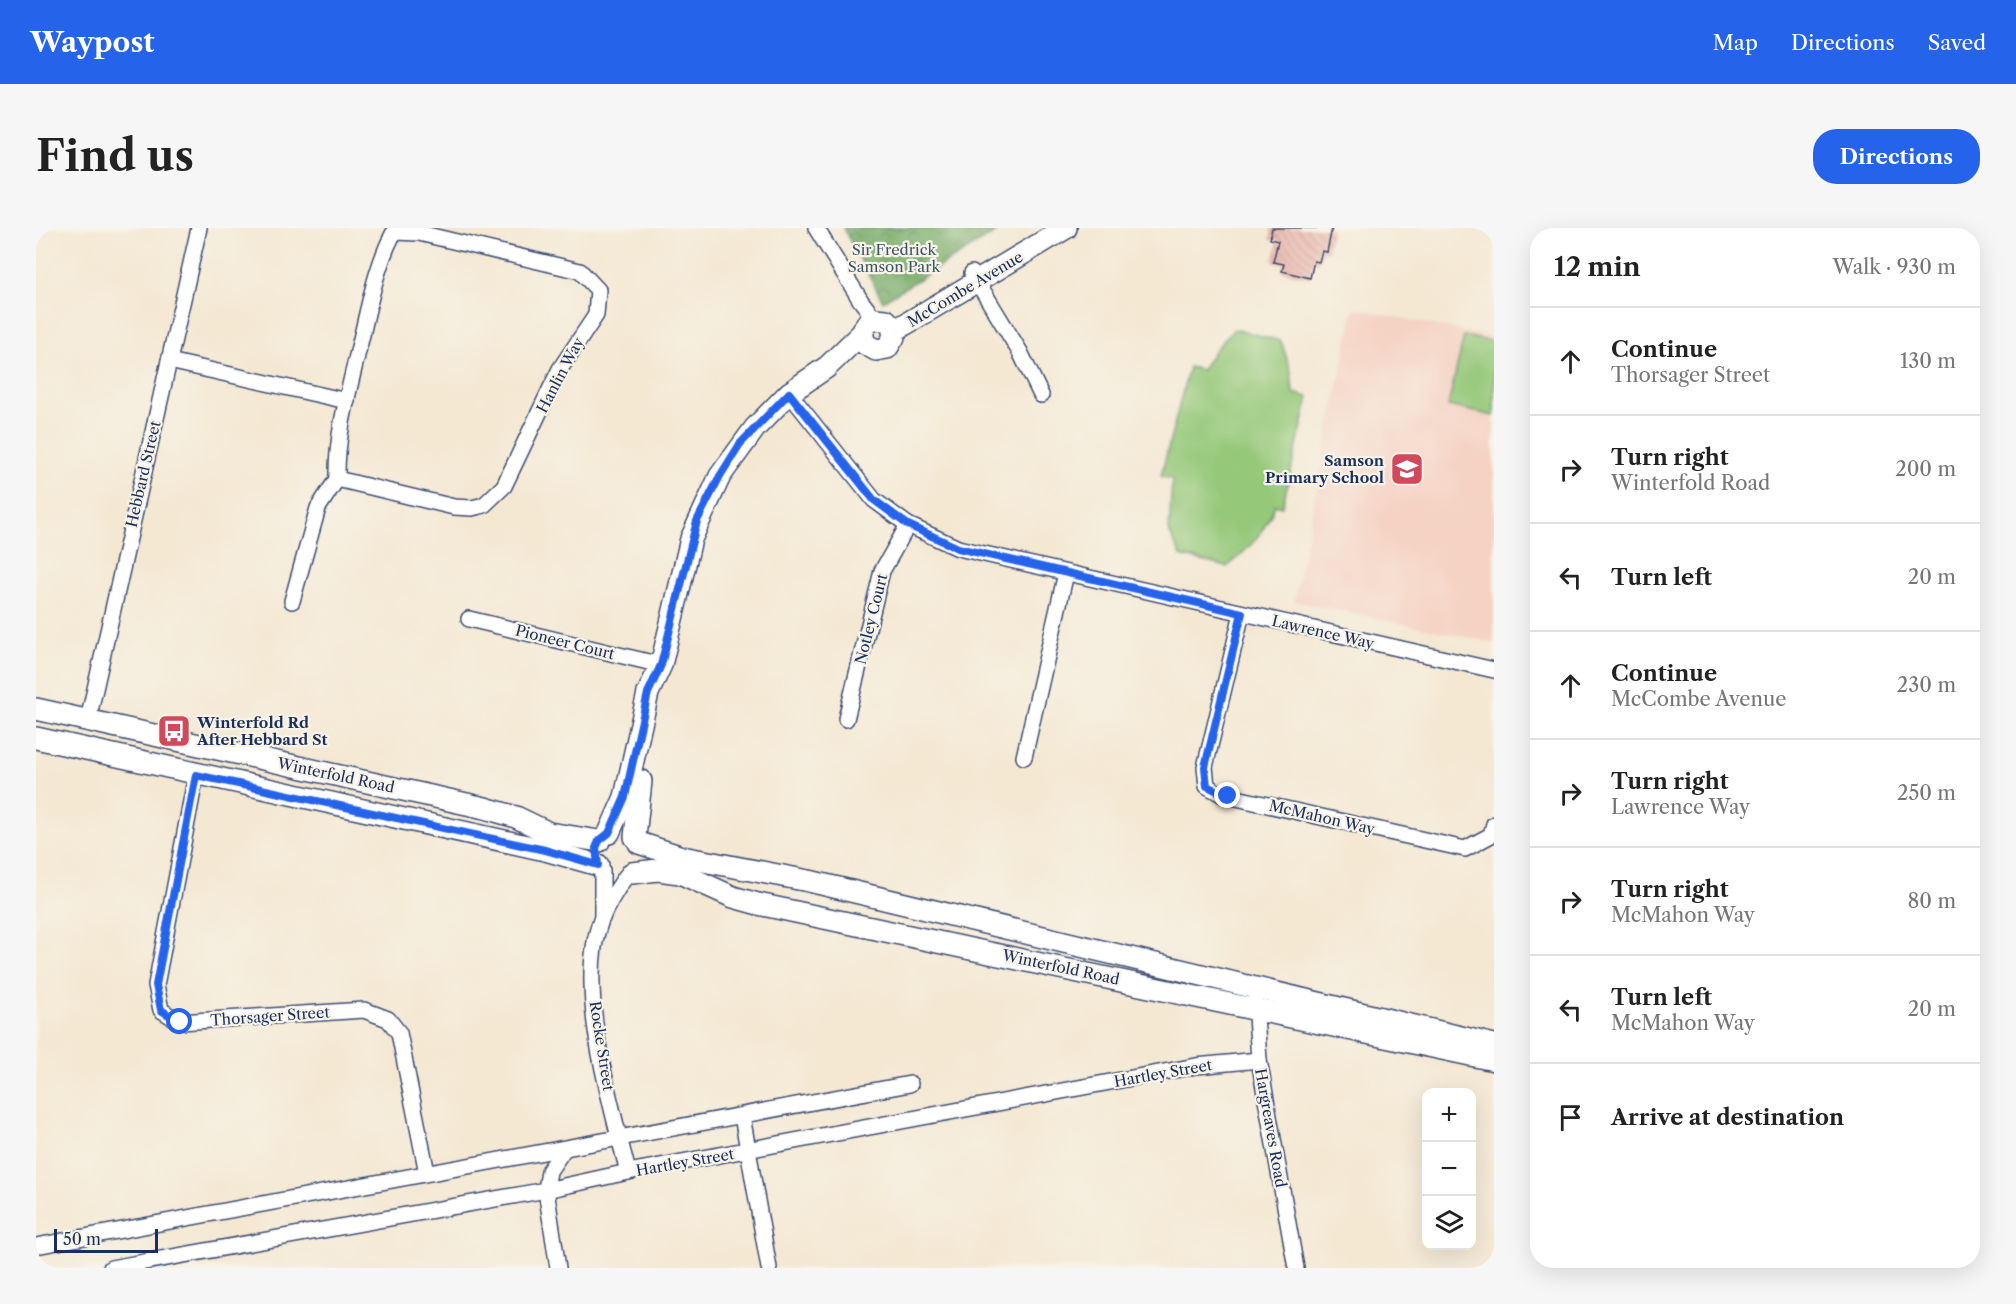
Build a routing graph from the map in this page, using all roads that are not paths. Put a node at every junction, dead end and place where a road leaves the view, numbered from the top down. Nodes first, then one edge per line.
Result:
1 (199, 228) edge
2 (816, 228) edge
3 (1044, 228) edge
4 (1066, 228) edge
5 (975, 278) junction
6 (876, 329) junction
7 (169, 361) junction
8 (789, 393) junction
9 (1041, 395) dead end
10 (346, 401) junction
11 (337, 479) junction
12 (908, 525) junction
13 (1066, 573) junction
14 (292, 601) dead end
15 (1242, 613) junction
16 (470, 619) dead end
17 (661, 665) junction
18 (1494, 670) edge
19 (36, 709) edge
20 (846, 718) dead end
21 (88, 720) junction
22 (36, 738) edge
23 (1024, 757) dead end
24 (196, 775) junction
25 (1494, 824) edge
26 (604, 837) junction
27 (637, 840) junction
28 (600, 868) junction
29 (629, 874) junction
30 (602, 918) junction
31 (1256, 987) junction
32 (1255, 1009) junction
33 (1494, 1045) edge
34 (1259, 1060) junction
35 (1494, 1060) edge
36 (910, 1084) dead end
37 (742, 1116) junction
38 (620, 1139) junction
39 (564, 1149) junction
40 (748, 1151) junction
41 (628, 1172) junction
42 (427, 1173) junction
43 (546, 1190) junction
44 (36, 1246) edge
45 (1292, 1267) edge
46 (111, 1268) edge
47 (558, 1268) edge
48 (769, 1268) edge

1 - 7 street, Hebbard Street
2 - 6 street
3 - 5 main road, McCombe Avenue
4 - 5 main road, McCombe Avenue
5 - 6 main road, McCombe Avenue
5 - 9 street
6 - 8 main road, McCombe Avenue
7 - 10 street
7 - 21 street, Hebbard Street
8 - 12 street, Lawrence Way
8 - 17 main road, McCombe Avenue
10 - 11 street, Hanlin Way
10 - 11 street, Hanlin Way
11 - 14 street
12 - 13 street, Lawrence Way
12 - 20 street, Notley Court
13 - 15 street, Lawrence Way
13 - 23 street
15 - 18 street, Lawrence Way
15 - 25 street, McMahon Way
16 - 17 street, Pioneer Court
17 - 26 main road, McCombe Avenue
17 - 27 main road, McCombe Avenue
19 - 21 main road, Winterfold Road
21 - 26 main road, Winterfold Road
22 - 24 main road, Winterfold Road
24 - 28 main road, Winterfold Road
24 - 42 street, Thorsager Street
26 - 27 main road
26 - 28 main road
27 - 29 main road
27 - 31 main road, Winterfold Road
28 - 29 main road
28 - 30 street, Rocke Street
29 - 30 street, Rocke Street
29 - 32 main road, Winterfold Road
30 - 38 street, Rocke Street
31 - 32 street, Hargreaves Road
31 - 33 main road, Winterfold Road
32 - 34 street, Hargreaves Road
32 - 35 main road, Winterfold Road
34 - 40 street, Hartley Street
34 - 45 street, Hargreaves Road
36 - 37 street
37 - 38 street
37 - 40 street
38 - 39 street
38 - 41 street, Rocke Street
39 - 42 street
39 - 43 street
40 - 41 street, Hartley Street
40 - 48 street
41 - 43 street, Hartley Street
42 - 44 street
43 - 46 street, Hartley Street
43 - 47 street

